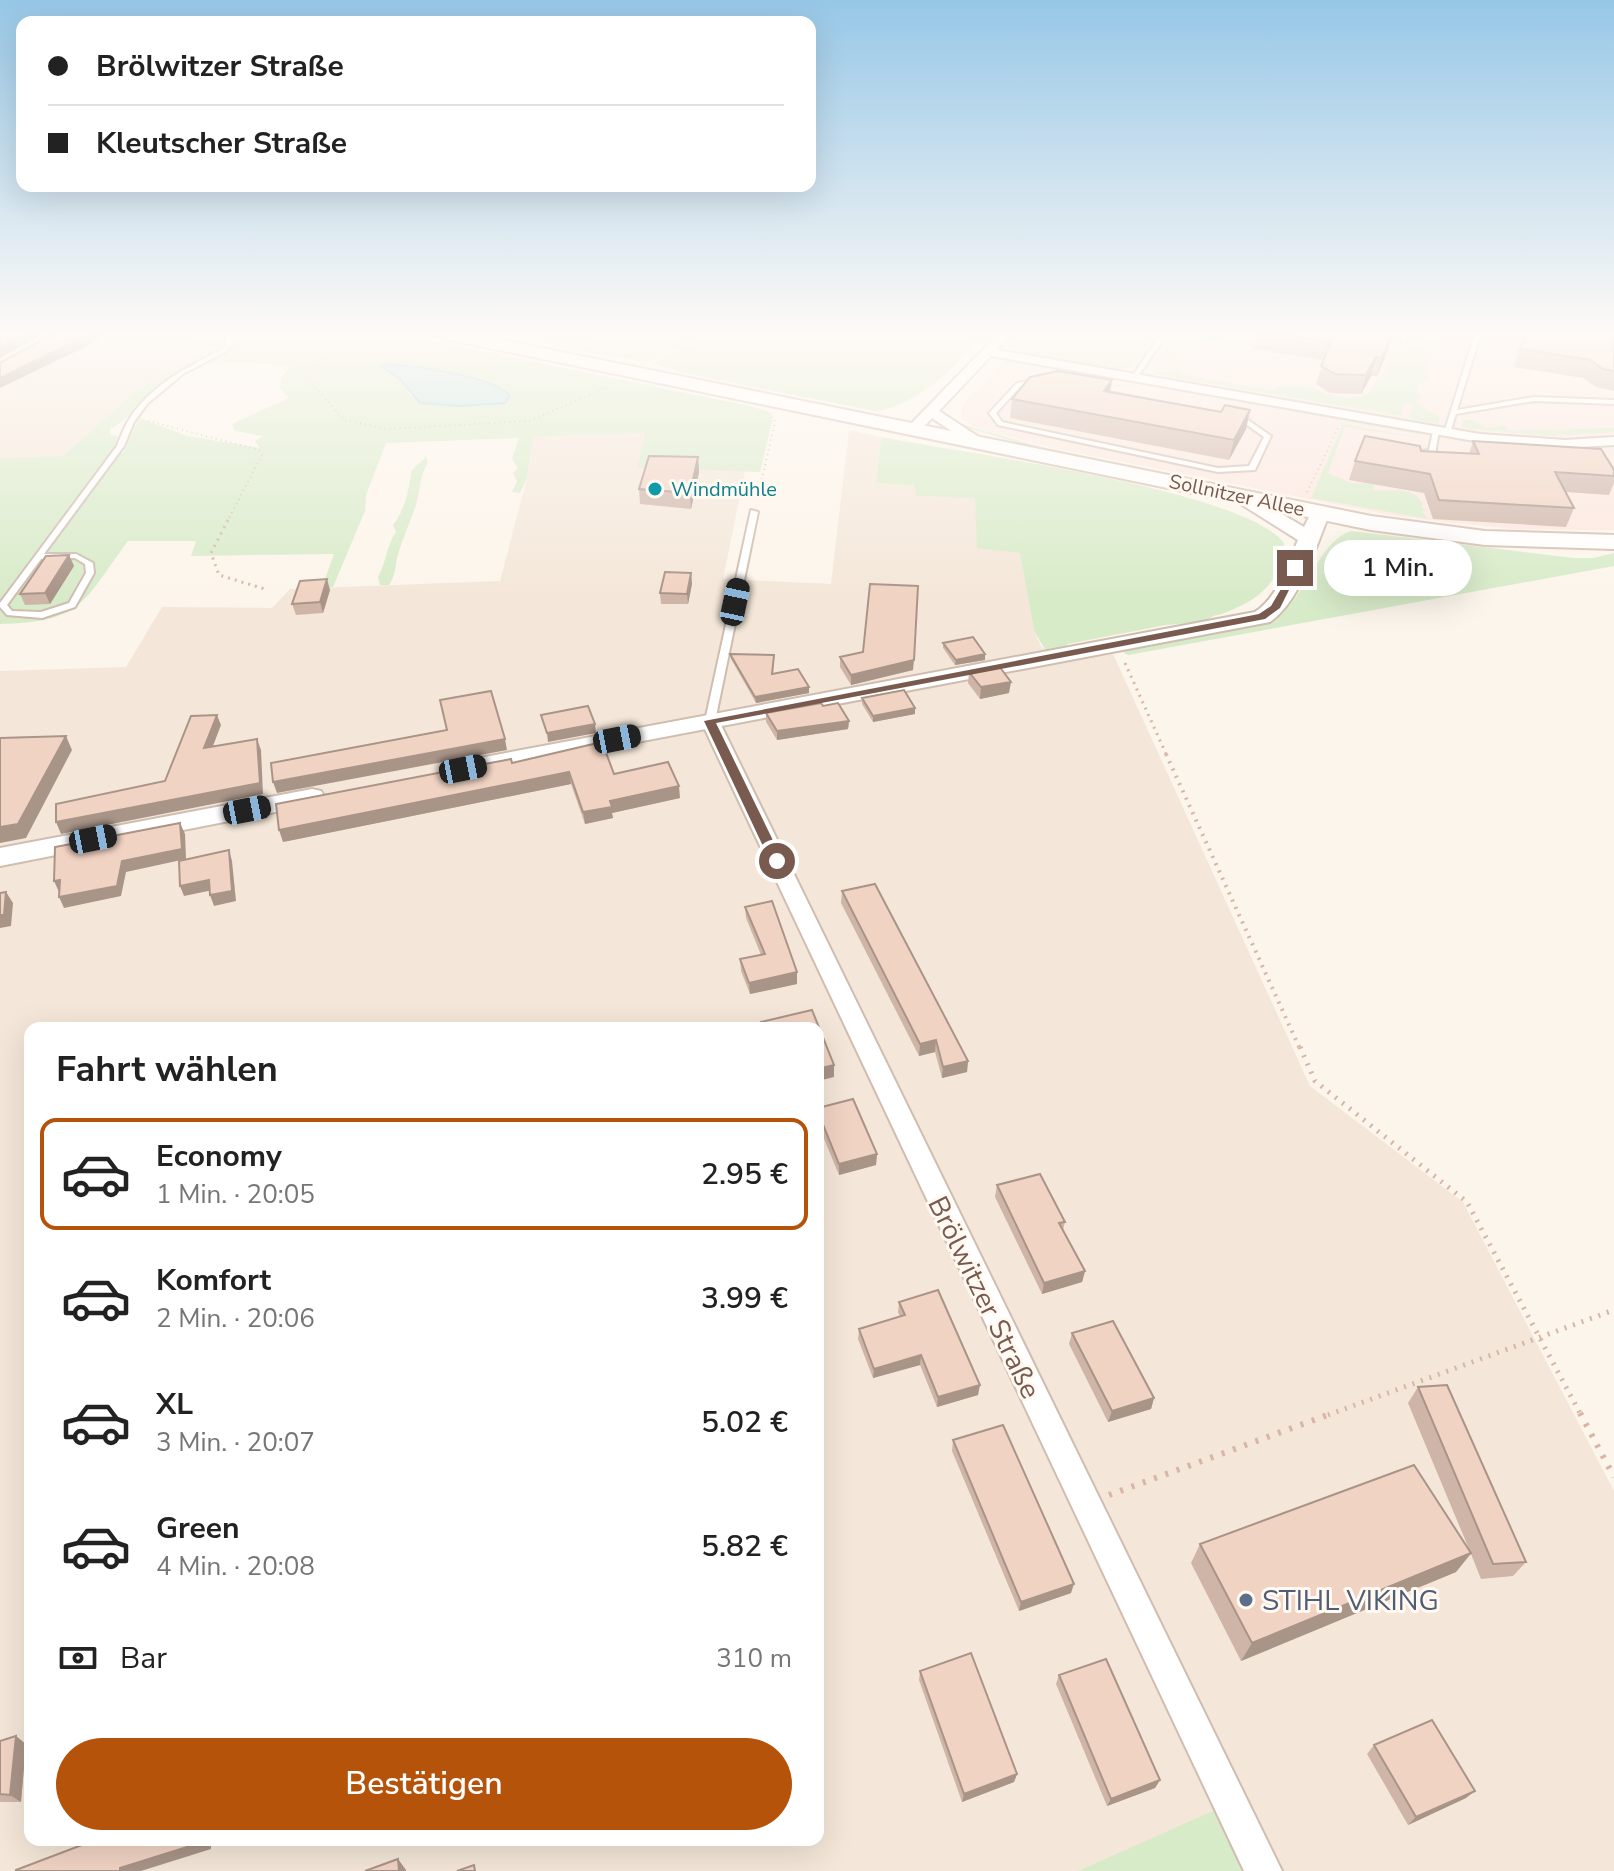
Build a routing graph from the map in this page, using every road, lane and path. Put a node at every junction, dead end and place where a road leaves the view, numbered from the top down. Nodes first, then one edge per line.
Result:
1 (133, 420) edge
2 (147, 420) edge
3 (345, 420) edge
4 (531, 420) edge
5 (775, 420) edge
6 (866, 420) edge
7 (923, 420) edge
8 (944, 420) edge
9 (997, 420) edge
10 (1245, 420) edge
11 (1375, 420) edge
12 (1448, 420) edge
13 (1341, 421) dead end
14 (913, 430) junction
15 (1441, 432) junction
16 (1614, 441) edge
17 (977, 442) junction
18 (1405, 455) edge
19 (1243, 497) junction
20 (1291, 507) junction
21 (754, 512) joint
22 (1320, 513) junction
23 (1307, 537) junction
24 (1614, 542) edge
25 (37, 557) junction
26 (268, 590) dead end
27 (1113, 644) junction
28 (710, 721) junction
29 (447, 772) edge
30 (339, 792) edge
31 (0, 857) edge
32 (1614, 1310) edge
33 (1540, 1336) junction
34 (1614, 1477) edge
35 (1085, 1504) junction
36 (1263, 1871) edge

1 - 25 lane
2 - 26 path
3 - 4 path
5 - 21 path
6 - 14 main road, Sollnitzer Allee
7 - 14 street
8 - 17 street
9 - 10 lane
11 - 15 street
12 - 15 lane
13 - 20 path
14 - 17 main road, Sollnitzer Allee
15 - 16 street
15 - 18 lane
17 - 19 main road, Sollnitzer Allee
19 - 20 main road, Sollnitzer Allee
19 - 23 street
20 - 22 main road, Sollnitzer Allee
21 - 28 lane
22 - 23 street
22 - 24 main road, Sollnitzer Allee
23 - 27 street
25 - 25 lane
27 - 28 street
27 - 33 path
28 - 29 street
28 - 35 street, Brölwitzer Straße
30 - 31 street
32 - 33 path
33 - 34 path
33 - 35 path
35 - 36 street, Brölwitzer Straße

